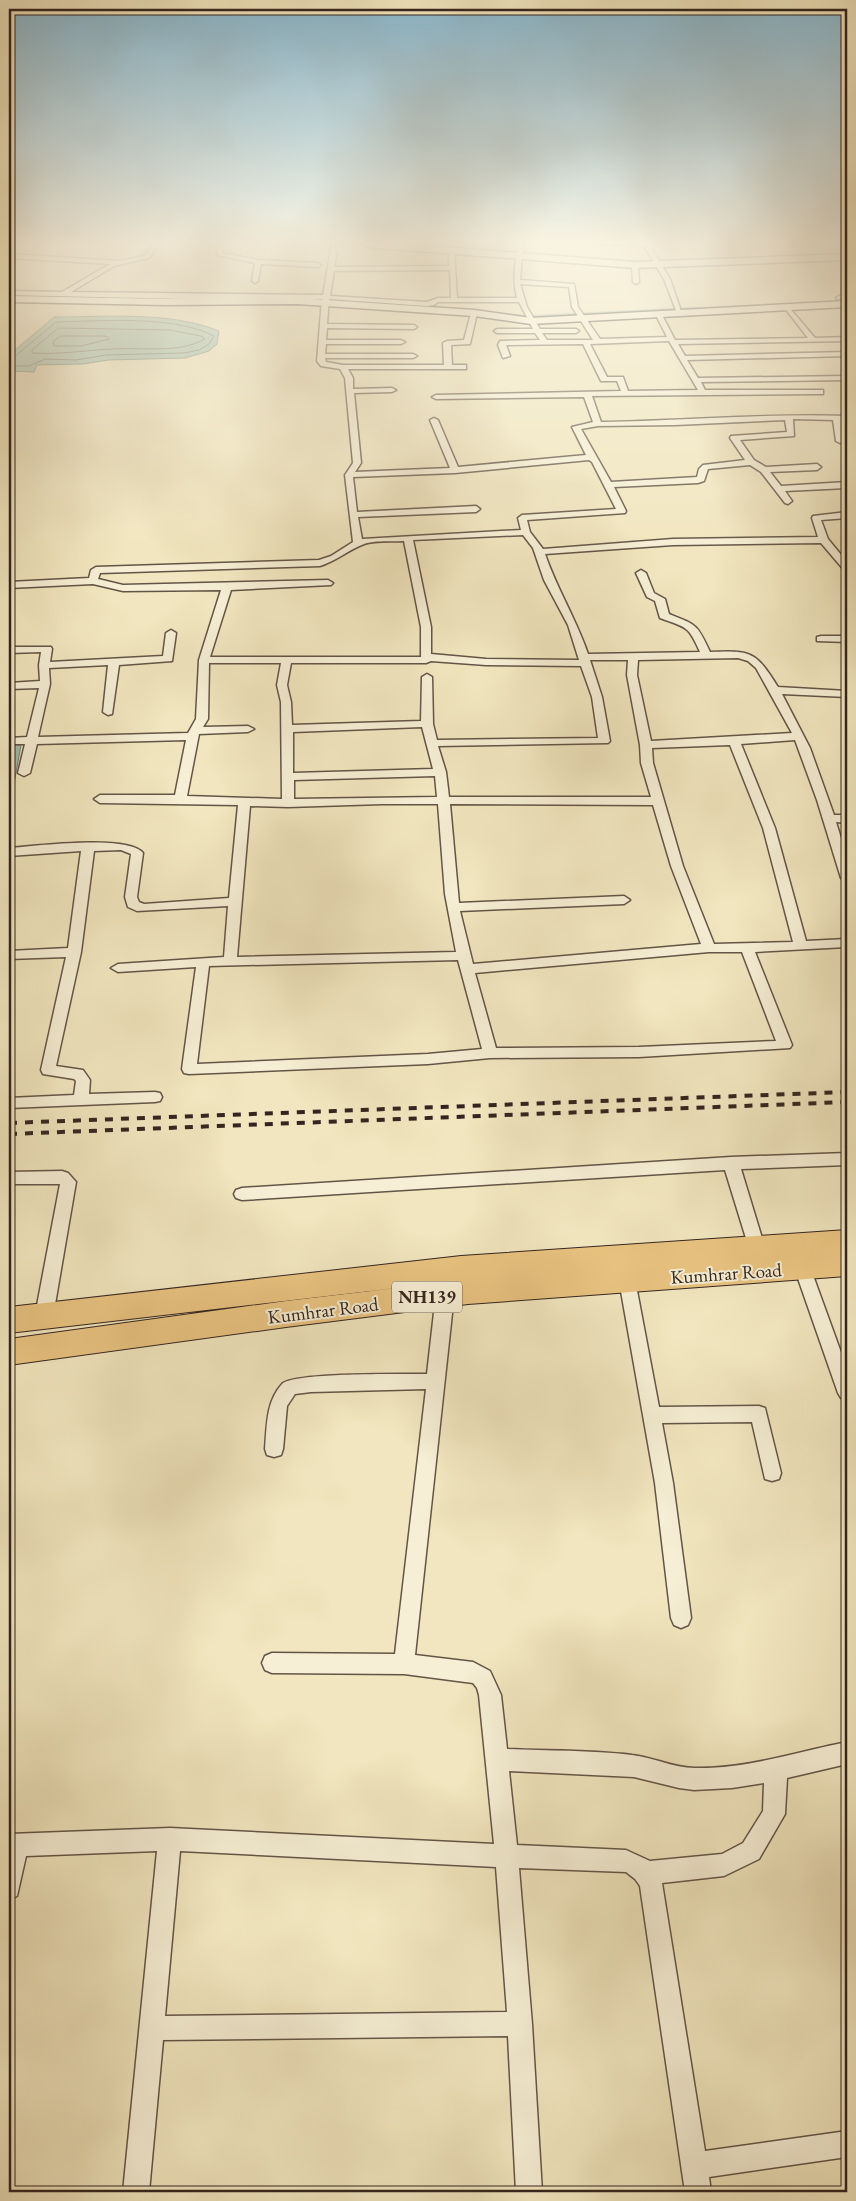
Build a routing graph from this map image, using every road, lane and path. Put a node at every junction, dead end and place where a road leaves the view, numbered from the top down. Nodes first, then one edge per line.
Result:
1 (322, 347) edge
2 (447, 347) edge
3 (503, 347) edge
4 (587, 347) edge
5 (676, 347) edge
6 (847, 354) edge
7 (321, 356) junction
8 (413, 356) dead end
9 (506, 356) dead end
10 (683, 358) junction
11 (746, 365) dead end
12 (687, 366) junction
13 (343, 367) junction
14 (448, 367) junction
15 (463, 367) dead end
16 (847, 378) edge
17 (696, 380) junction
18 (392, 390) dead end
19 (350, 391) junction
20 (703, 392) junction
21 (820, 392) dead end
22 (625, 393) junction
23 (587, 394) junction
24 (436, 397) dead end
25 (789, 417) junction
26 (837, 418) junction
27 (847, 418) edge
28 (434, 420) dead end
29 (598, 424) junction
30 (840, 441) dead end
31 (591, 456) junction
32 (751, 462) junction
33 (817, 467) dead end
34 (455, 470) junction
35 (764, 470) junction
36 (349, 475) junction
37 (608, 485) junction
38 (847, 485) edge
39 (778, 489) junction
40 (788, 501) dead end
41 (476, 509) dead end
42 (353, 515) junction
43 (847, 515) edge
44 (526, 532) junction
45 (408, 538) junction
46 (824, 540) junction
47 (358, 543) junction
48 (540, 552) junction
49 (847, 568) edge
50 (641, 573) dead end
51 (93, 581) junction
52 (328, 583) dead end
53 (9, 585) edge
54 (227, 587) junction
55 (170, 633) dead end
56 (821, 639) dead end
57 (847, 639) edge
58 (9, 650) edge
59 (706, 654) junction
60 (426, 657) junction
61 (633, 657) junction
62 (287, 659) junction
63 (204, 660) junction
64 (585, 660) junction
65 (114, 661) junction
66 (44, 665) junction
67 (427, 677) dead end
68 (45, 684) junction
69 (9, 686) edge
70 (775, 690) junction
71 (847, 694) edge
72 (108, 712) dead end
73 (427, 724) junction
74 (248, 729) dead end
75 (287, 729) junction
76 (193, 734) junction
77 (798, 736) junction
78 (33, 740) junction
79 (9, 741) edge
80 (734, 741) junction
81 (432, 743) junction
82 (646, 745) junction
83 (440, 772) junction
84 (24, 773) dead end
85 (288, 777) junction
86 (180, 799) junction
87 (100, 800) dead end
88 (444, 800) junction
89 (659, 801) junction
90 (244, 802) junction
91 (288, 803) junction
92 (829, 818) junction
93 (847, 819) edge
94 (88, 847) junction
95 (9, 852) edge
96 (847, 878) edge
97 (624, 900) dead end
98 (234, 902) junction
99 (454, 907) junction
100 (847, 943) edge
101 (801, 946) junction
102 (709, 948) junction
103 (747, 948) junction
104 (74, 952) junction
105 (9, 955) edge
106 (230, 961) junction
107 (204, 962) junction
108 (465, 962) junction
109 (118, 968) dead end
110 (490, 1053) junction
111 (156, 1096) dead end
112 (81, 1100) junction
113 (9, 1103) edge
114 (847, 1159) edge
115 (731, 1163) junction
116 (9, 1178) edge
117 (242, 1194) dead end
118 (847, 1242) edge
119 (757, 1248) junction
120 (799, 1256) junction
121 (847, 1264) edge
122 (627, 1280) junction
123 (444, 1295) junction
124 (44, 1316) junction
125 (9, 1320) edge
126 (9, 1352) edge
127 (435, 1381) junction
128 (847, 1394) edge
129 (652, 1415) junction
130 (274, 1449) dead end
131 (772, 1473) dead end
132 (682, 1618) dead end
133 (272, 1663) dead end
134 (404, 1664) junction
135 (847, 1753) edge
136 (498, 1760) junction
137 (776, 1769) junction
138 (170, 1839) junction
139 (13, 1844) edge
140 (507, 1856) junction
141 (647, 1873) junction
142 (9, 1888) edge
143 (520, 2024) junction
144 (152, 2028) junction
145 (847, 2144) edge
146 (694, 2166) junction
147 (136, 2192) edge
148 (529, 2192) edge
149 (698, 2192) edge

1 - 7 street
2 - 14 street
3 - 9 street
4 - 22 street
5 - 10 street
6 - 10 street
7 - 8 street
7 - 13 street
10 - 12 street
11 - 12 street
12 - 17 street
13 - 14 street
13 - 19 street
14 - 15 street
16 - 17 street
17 - 20 street
18 - 19 street
19 - 36 street
20 - 21 street
20 - 22 street
22 - 23 street
23 - 24 street
23 - 29 street
25 - 26 street
25 - 29 street
25 - 32 street
26 - 27 street
26 - 30 street
28 - 34 street
29 - 31 street
31 - 34 street
31 - 37 street
32 - 35 street
32 - 37 street
33 - 35 street
34 - 36 street
35 - 39 street
36 - 42 street
37 - 44 street
38 - 39 street
39 - 40 street
41 - 42 street
42 - 47 street
43 - 46 street
44 - 45 street
44 - 48 street
45 - 47 street
45 - 60 street
46 - 48 street
46 - 49 street
47 - 51 street
48 - 64 street
50 - 59 street
51 - 53 street
51 - 54 street
52 - 54 street
54 - 63 street
55 - 65 street
56 - 57 street
58 - 66 street
59 - 61 street
59 - 70 street
60 - 62 street
60 - 64 street
61 - 64 street
61 - 82 street
62 - 63 street
62 - 75 street
63 - 76 street
64 - 81 street
65 - 66 street
65 - 72 street
66 - 68 street
67 - 73 street
68 - 69 street
68 - 78 street
70 - 71 street
70 - 77 street
73 - 75 street
73 - 81 street
74 - 76 street
75 - 85 street
76 - 78 street
76 - 86 street
77 - 80 street
77 - 92 street
78 - 79 street
78 - 84 street
80 - 82 street
80 - 101 street
81 - 83 street
82 - 89 street
83 - 85 street
83 - 88 street
85 - 91 street
86 - 87 street
86 - 90 street
88 - 89 street
88 - 91 street
88 - 99 street
89 - 102 street
90 - 91 street
90 - 98 street
92 - 93 street
92 - 96 street
94 - 95 street
94 - 98 street
94 - 104 street
97 - 99 street
98 - 106 street
99 - 108 street
100 - 101 street
101 - 103 street
102 - 103 street
102 - 108 street
103 - 110 street
104 - 105 street
104 - 112 street
106 - 107 street
106 - 108 street
107 - 109 street
107 - 110 street
108 - 110 street
111 - 112 street
112 - 113 street
114 - 115 street
115 - 117 street
115 - 119 street
116 - 124 street
118 - 120 highway, Kumhrar Road / NH139
119 - 120 highway, Kumhrar Road / NH139
119 - 124 highway, Kumhrar Road / NH139
120 - 121 highway, Kumhrar Road / NH139
120 - 122 highway, Kumhrar Road / NH139
120 - 128 street
122 - 123 highway, Kumhrar Road / NH139
122 - 129 street
123 - 126 highway, Kumhrar Road / NH139
123 - 127 street
124 - 125 highway, Kumhrar Road / NH139
127 - 130 street
127 - 134 street
129 - 131 street
129 - 132 street
133 - 134 street
134 - 136 street
135 - 137 street
136 - 137 street
136 - 140 street
137 - 141 street
138 - 139 street
138 - 140 street
138 - 144 street
139 - 142 street
140 - 141 street
140 - 143 street
141 - 146 street
143 - 144 street
143 - 148 street
144 - 147 street
145 - 146 street
146 - 149 street

